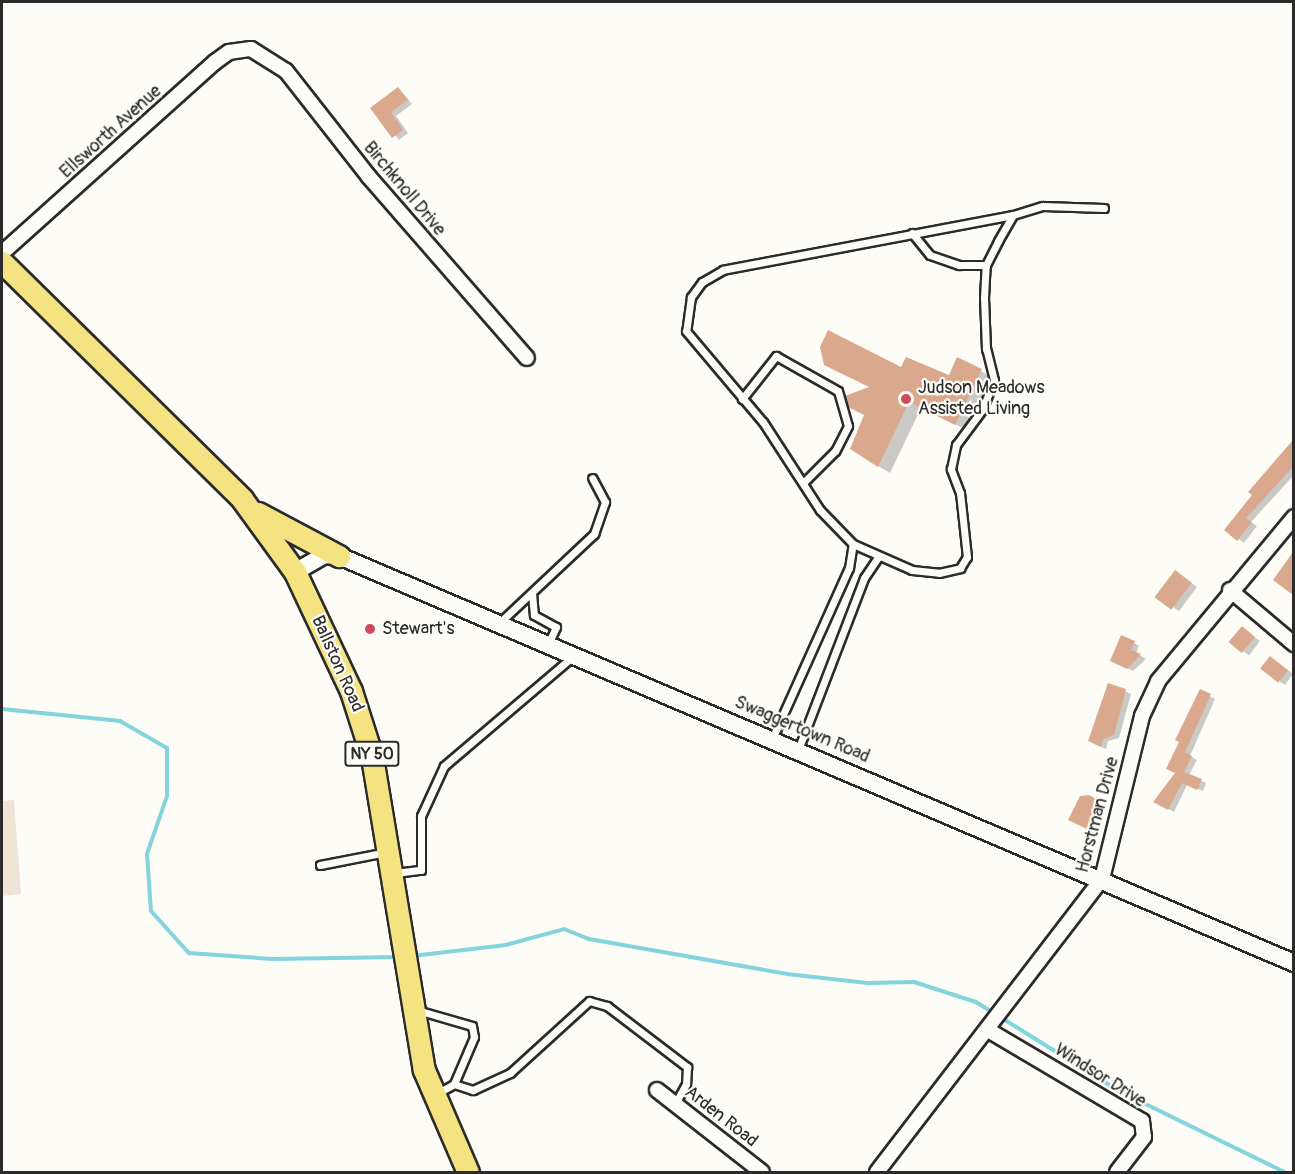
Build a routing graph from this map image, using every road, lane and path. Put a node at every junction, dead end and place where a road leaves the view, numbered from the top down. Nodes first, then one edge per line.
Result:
1 (251, 49) joint
2 (1104, 208) dead end
3 (1013, 215) junction
4 (912, 233) junction
5 (2, 253) edge
6 (2, 262) edge
7 (986, 265) junction
8 (527, 358) dead end
9 (742, 399) junction
10 (592, 478) dead end
11 (804, 482) junction
12 (242, 499) junction
13 (1293, 517) edge
14 (853, 544) junction
15 (339, 556) junction
16 (878, 557) junction
17 (295, 572) junction
18 (1230, 590) junction
19 (532, 593) junction
20 (498, 624) junction
21 (548, 644) junction
22 (1293, 644) edge
23 (574, 655) junction
24 (772, 739) junction
25 (798, 750) junction
26 (392, 851) junction
27 (320, 865) dead end
28 (394, 873) junction
29 (1102, 879) junction
30 (1293, 963) edge
31 (411, 1010) junction
32 (988, 1030) junction
33 (454, 1084) junction
34 (657, 1090) dead end
35 (434, 1095) junction
36 (675, 1104) junction
37 (468, 1173) edge
38 (762, 1173) edge
39 (877, 1173) edge
40 (1117, 1173) edge

1 - 5 street, Ellsworth Avenue
1 - 8 street, Birchknoll Drive
2 - 3 lane
3 - 4 lane
3 - 7 lane
4 - 7 lane
4 - 9 lane
6 - 12 main road, Ballston Road / NY 50
7 - 16 lane
9 - 11 lane
9 - 11 lane
10 - 19 lane
11 - 14 lane
12 - 15 main road
12 - 17 main road, Ballston Road / NY 50
13 - 18 street, Horstman Drive
14 - 16 lane
14 - 24 lane
15 - 17 street
15 - 20 street, Swaggertown Road
16 - 25 lane
17 - 26 main road, Ballston Road / NY 50
18 - 22 street
18 - 29 street, Horstman Drive
19 - 20 lane
19 - 21 lane
20 - 21 street, Swaggertown Road
21 - 23 street, Swaggertown Road
23 - 24 street, Swaggertown Road
23 - 28 lane
24 - 25 street, Swaggertown Road
25 - 29 street, Swaggertown Road
26 - 27 lane
26 - 28 main road, Ballston Road / NY 50
28 - 31 main road, Ballston Road / NY 50
29 - 30 street, Swaggertown Road
29 - 32 street, Horstman Drive
31 - 33 lane
31 - 35 main road, Ballston Road / NY 50
32 - 39 street, Horstman Drive
32 - 40 street, Windsor Drive
33 - 35 lane
33 - 36 lane
34 - 36 street, Arden Road
35 - 37 main road, Ballston Road / NY 50
36 - 38 street, Arden Road

